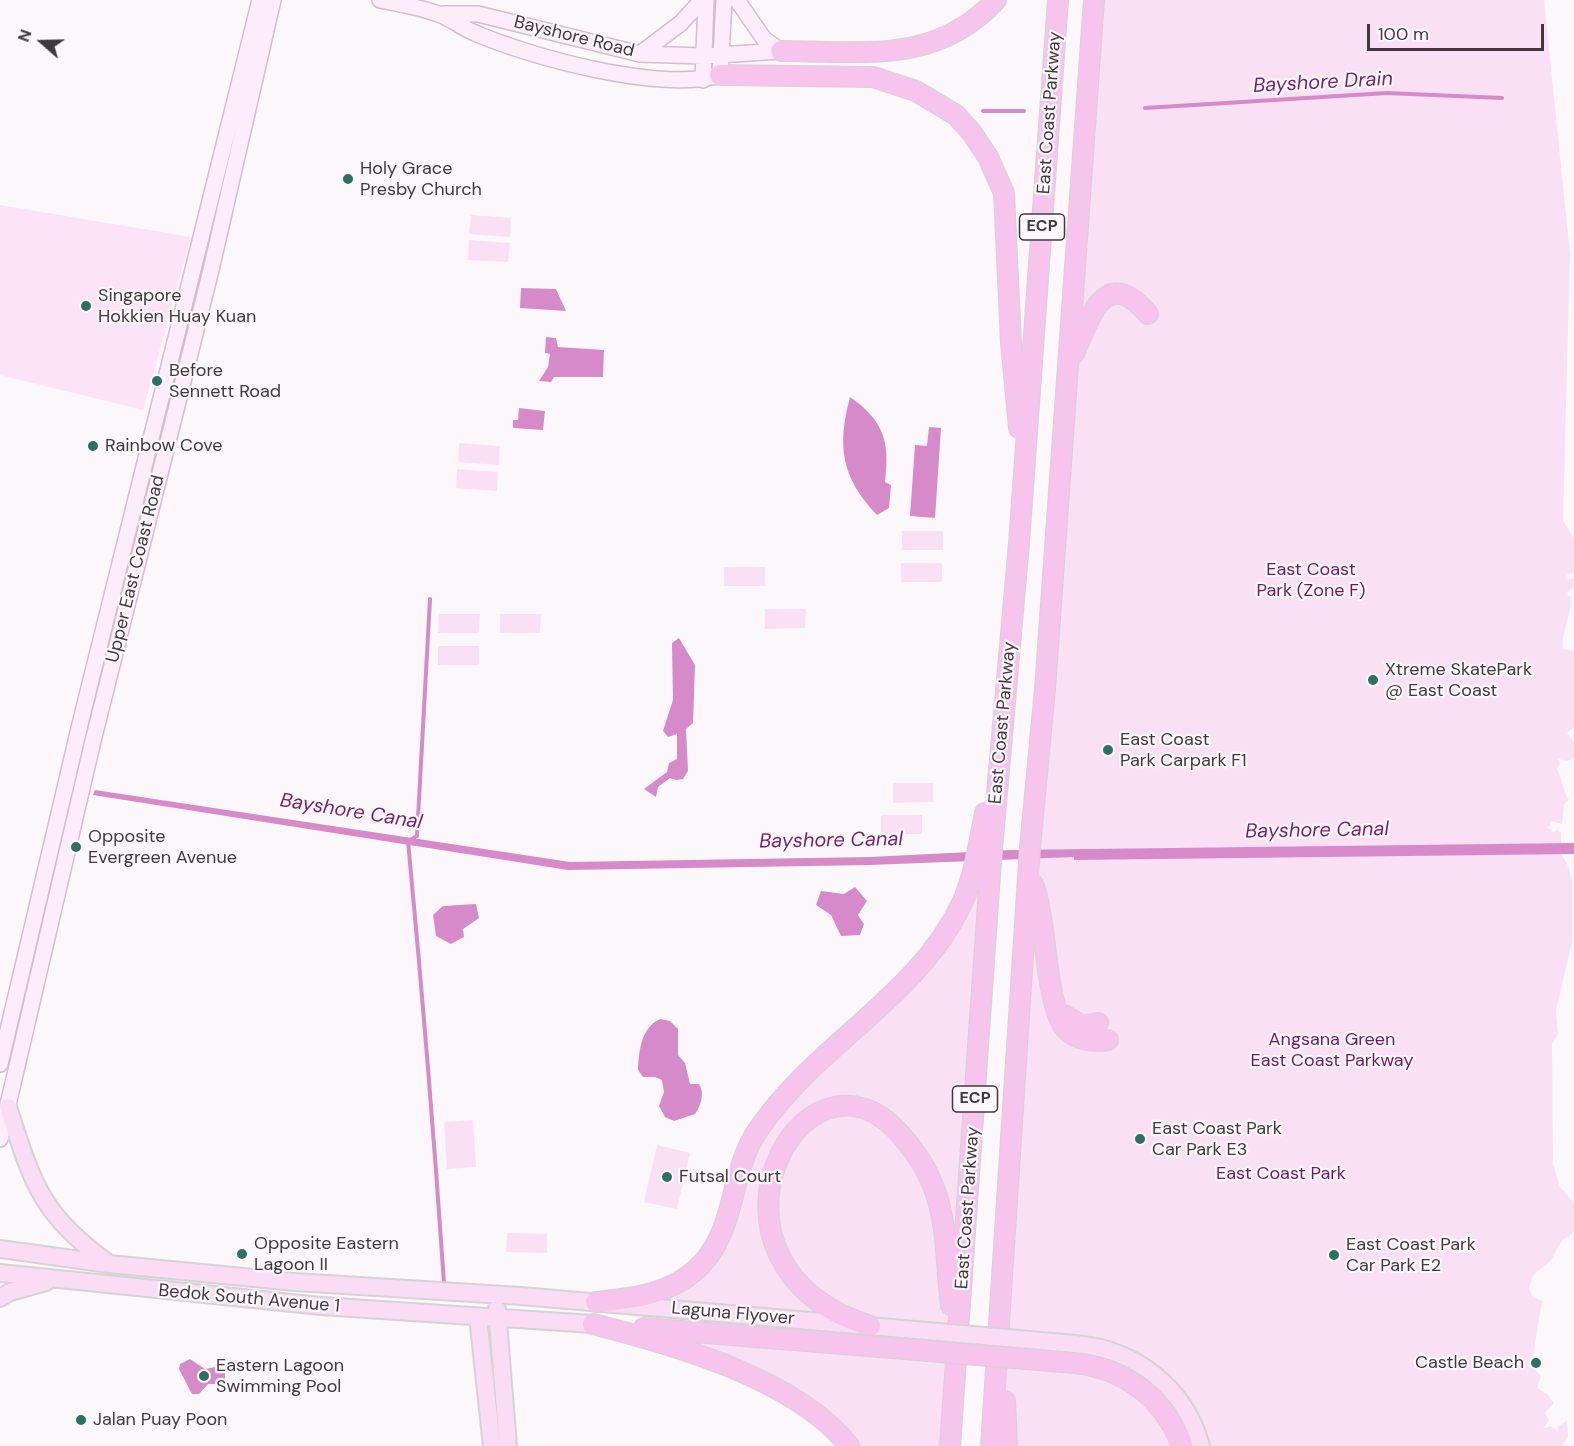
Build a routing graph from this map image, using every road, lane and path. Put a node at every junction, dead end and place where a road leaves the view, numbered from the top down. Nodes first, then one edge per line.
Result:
1 (260, 0) edge
2 (273, 0) edge
3 (380, 0) edge
4 (704, 0) edge
5 (724, 0) edge
6 (737, 0) edge
7 (996, 0) edge
8 (1058, 0) edge
9 (1094, 0) edge
10 (440, 14) junction
11 (781, 51) junction
12 (640, 54) junction
13 (703, 56) junction
14 (720, 56) junction
15 (712, 78) junction
16 (1148, 314) dead end
17 (1068, 369) junction
18 (1025, 454) junction
19 (984, 855) junction
20 (1030, 861) junction
21 (1103, 1032) dead end
22 (0, 1064) edge
23 (8, 1107) junction
24 (0, 1138) edge
25 (0, 1249) edge
26 (109, 1264) junction
27 (0, 1273) edge
28 (52, 1280) junction
29 (478, 1294) junction
30 (1002, 1297) junction
31 (0, 1298) edge
32 (596, 1302) junction
33 (478, 1317) junction
34 (499, 1318) junction
35 (593, 1324) junction
36 (870, 1326) junction
37 (959, 1337) junction
38 (1074, 1354) junction
39 (492, 1446) edge
40 (508, 1446) edge
41 (849, 1446) edge
42 (950, 1446) edge
43 (991, 1446) edge
44 (1007, 1446) edge
45 (1182, 1446) edge
46 (1201, 1446) edge

1 - 22 main road, Upper East Coast Road
2 - 23 main road, Upper East Coast Road
3 - 10 main road, Bayshore Road
4 - 12 main road
4 - 13 main road
5 - 14 main road
6 - 11 main road
7 - 11 highway
8 - 18 highway, East Coast Parkway / ECP
9 - 17 highway, East Coast Parkway / ECP
10 - 12 main road, Bayshore Road
10 - 15 main road, Bayshore Road
11 - 14 main road, Bayshore Road
12 - 13 main road, Bayshore Road
13 - 14 main road, Bayshore Road
13 - 15 main road
14 - 15 main road
15 - 18 highway
16 - 17 highway
17 - 20 highway, East Coast Parkway / ECP
18 - 19 highway, East Coast Parkway / ECP
19 - 32 highway
19 - 37 highway, East Coast Parkway / ECP
20 - 21 highway
20 - 30 highway, East Coast Parkway / ECP
23 - 24 main road, Upper East Coast Road
23 - 26 main road
25 - 26 main road, Bedok South Avenue 1
26 - 29 main road, Bedok South Avenue 1
27 - 28 main road, Bedok South Avenue 1
28 - 31 main road
28 - 33 main road, Bedok South Avenue 1
29 - 32 main road, Bedok South Avenue 1
29 - 34 main road
30 - 43 highway, East Coast Parkway / ECP
30 - 44 highway
32 - 36 main road, Laguna Flyover
33 - 34 main road, Bedok South Avenue 1
33 - 39 main road
34 - 35 main road, Bedok South Avenue 1
34 - 40 main road
35 - 38 highway, bridge
35 - 41 highway
36 - 37 highway
36 - 38 main road, Laguna Flyover, bridge
37 - 42 highway, East Coast Parkway / ECP
38 - 45 highway
38 - 46 main road

